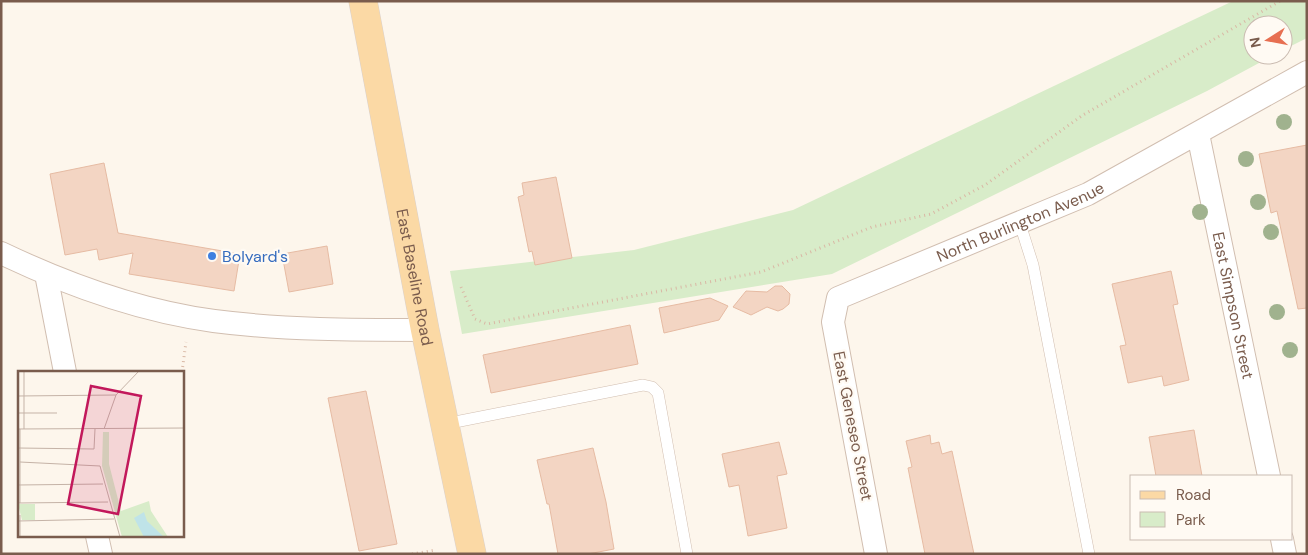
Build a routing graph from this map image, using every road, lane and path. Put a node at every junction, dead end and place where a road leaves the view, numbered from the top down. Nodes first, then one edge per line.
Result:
1 (363, 1) edge
2 (1280, 1) edge
3 (1307, 72) edge
4 (1198, 134) junction
5 (1020, 224) junction
6 (1, 253) edge
7 (46, 274) junction
8 (461, 287) dead end
9 (838, 298) joint
10 (426, 330) junction
11 (186, 342) dead end
12 (65, 371) edge
13 (182, 371) edge
14 (445, 424) junction
15 (1269, 475) edge
16 (97, 538) edge
17 (1282, 540) edge
18 (436, 550) dead end
19 (101, 554) edge
20 (412, 554) edge
21 (472, 554) edge
22 (687, 554) edge
23 (876, 554) edge
24 (1088, 554) edge
25 (1285, 554) edge

1 - 10 main road, East Baseline Road
2 - 8 path
3 - 4 street, North Burlington Avenue
4 - 5 street, North Burlington Avenue
4 - 15 street, East Simpson Street
5 - 9 street, North Burlington Avenue
5 - 24 lane
6 - 7 street
7 - 10 street
7 - 12 street
9 - 23 street, East Geneseo Street
10 - 14 main road, East Baseline Road
11 - 13 path
14 - 21 main road, East Baseline Road
14 - 22 lane
16 - 19 street
17 - 25 street
18 - 20 path

